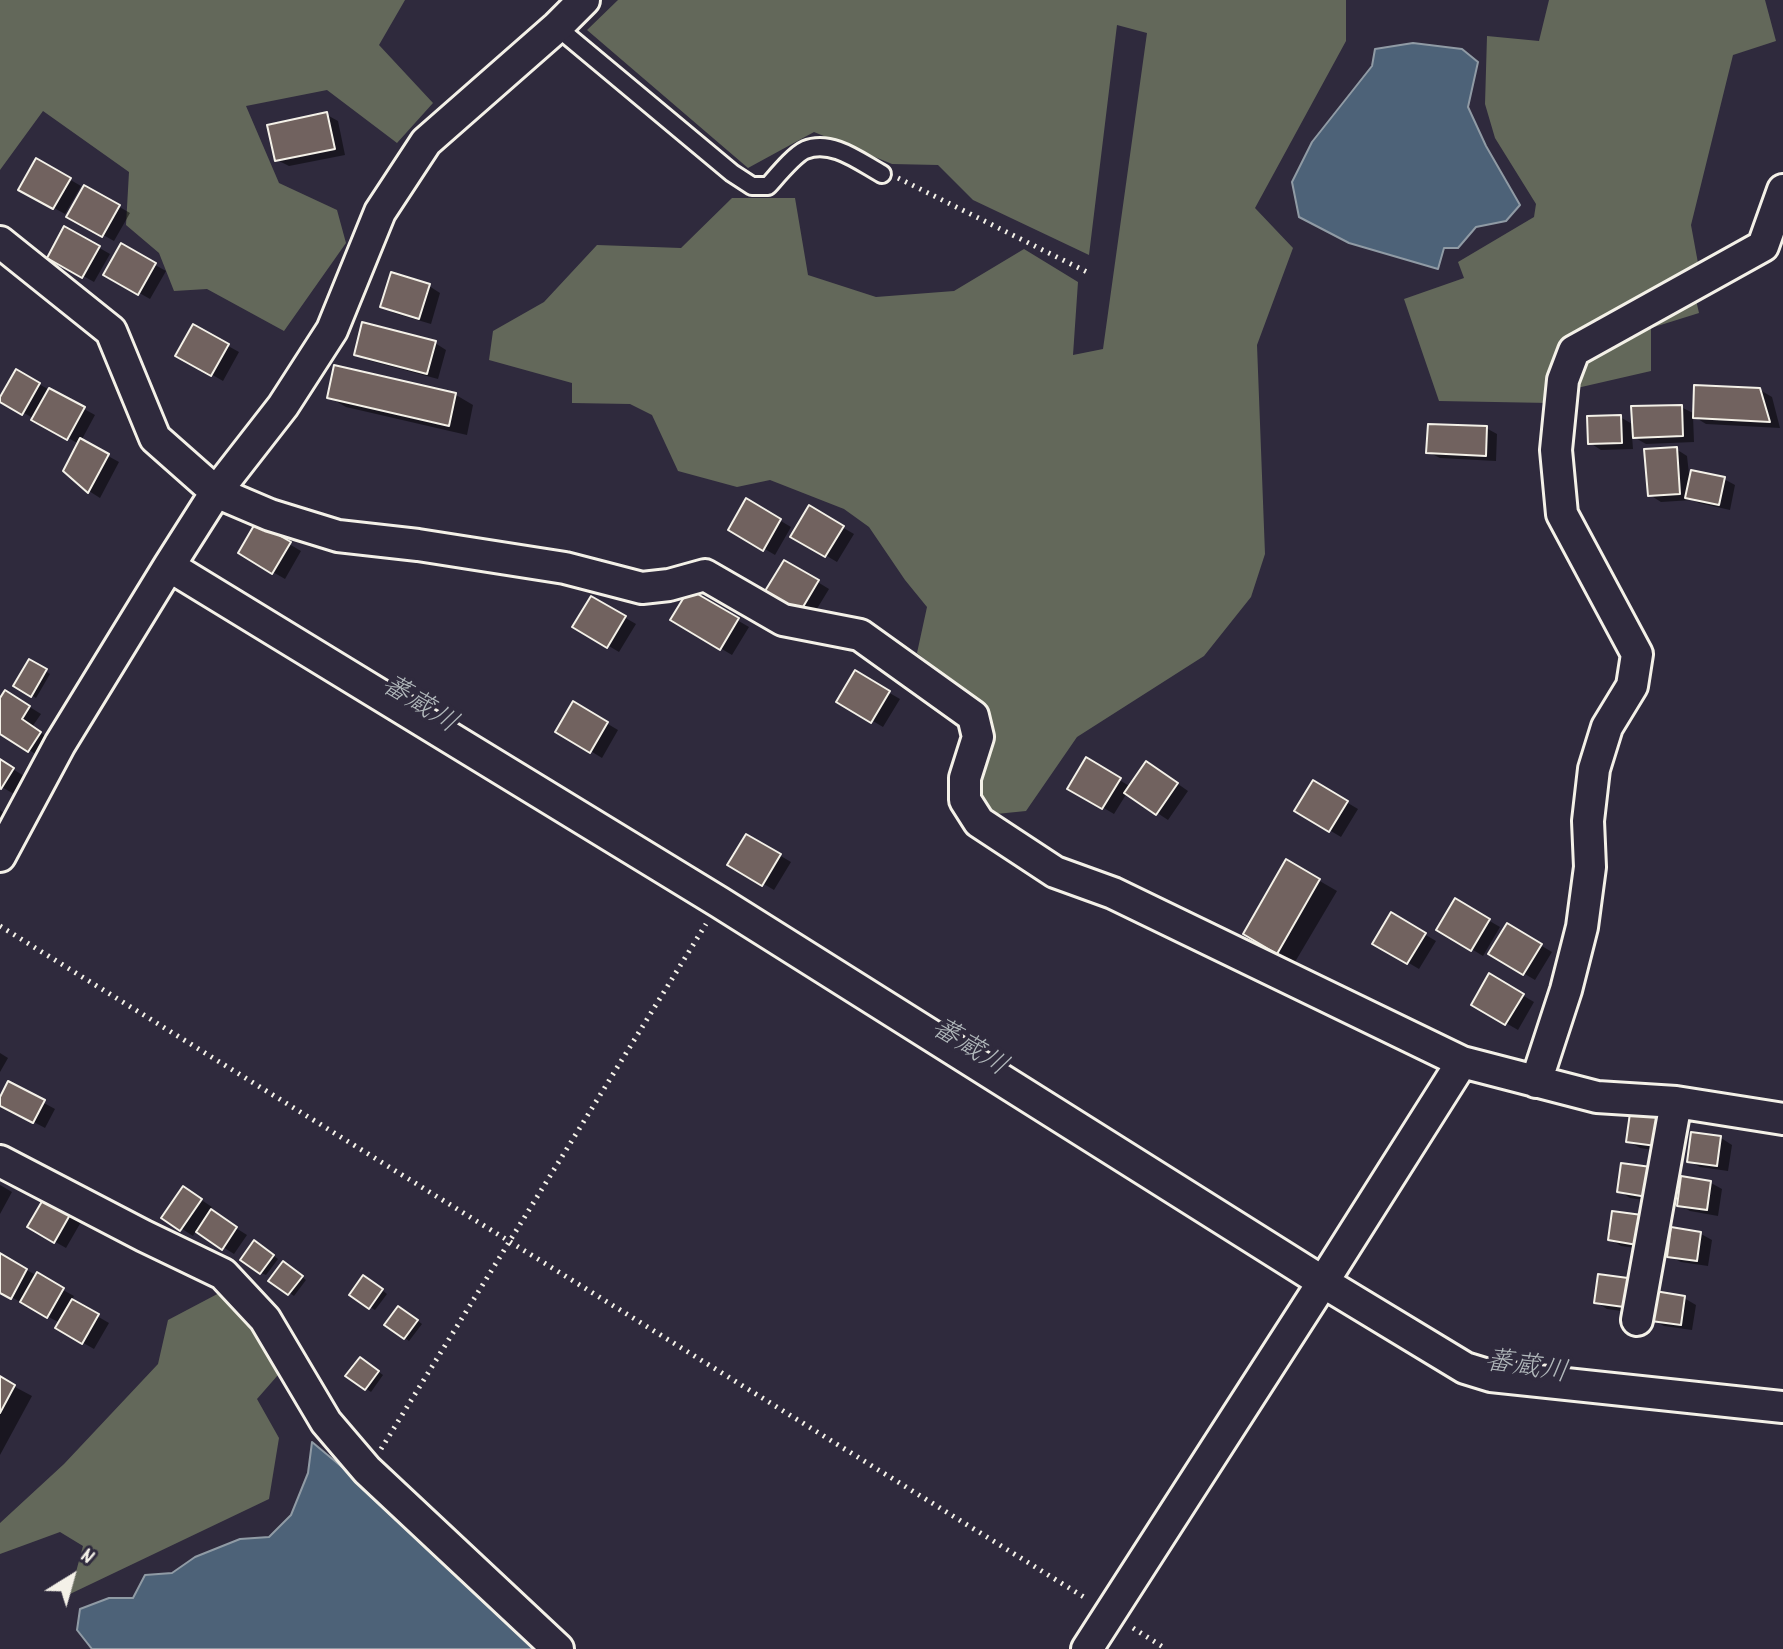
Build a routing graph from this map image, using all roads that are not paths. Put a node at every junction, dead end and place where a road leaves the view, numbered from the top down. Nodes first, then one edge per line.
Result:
1 (584, 0) edge
2 (557, 27) junction
3 (882, 174) road end
4 (1783, 190) edge
5 (0, 242) edge
6 (216, 492) junction
7 (169, 566) junction
8 (0, 856) edge
9 (1462, 1062) junction
10 (1536, 1082) junction
11 (1676, 1102) junction
12 (1783, 1119) edge
13 (0, 1161) edge
14 (1326, 1276) junction
15 (1637, 1320) dead end
16 (1783, 1407) edge
17 (558, 1649) edge
18 (1087, 1649) edge

1 - 2 street
2 - 3 lane
2 - 6 street
4 - 10 street
5 - 6 street
6 - 7 street
6 - 9 street
7 - 8 street
7 - 14 street
9 - 10 street
9 - 14 street
10 - 11 street
11 - 12 street
11 - 15 street
13 - 17 street
14 - 16 street
14 - 18 street

